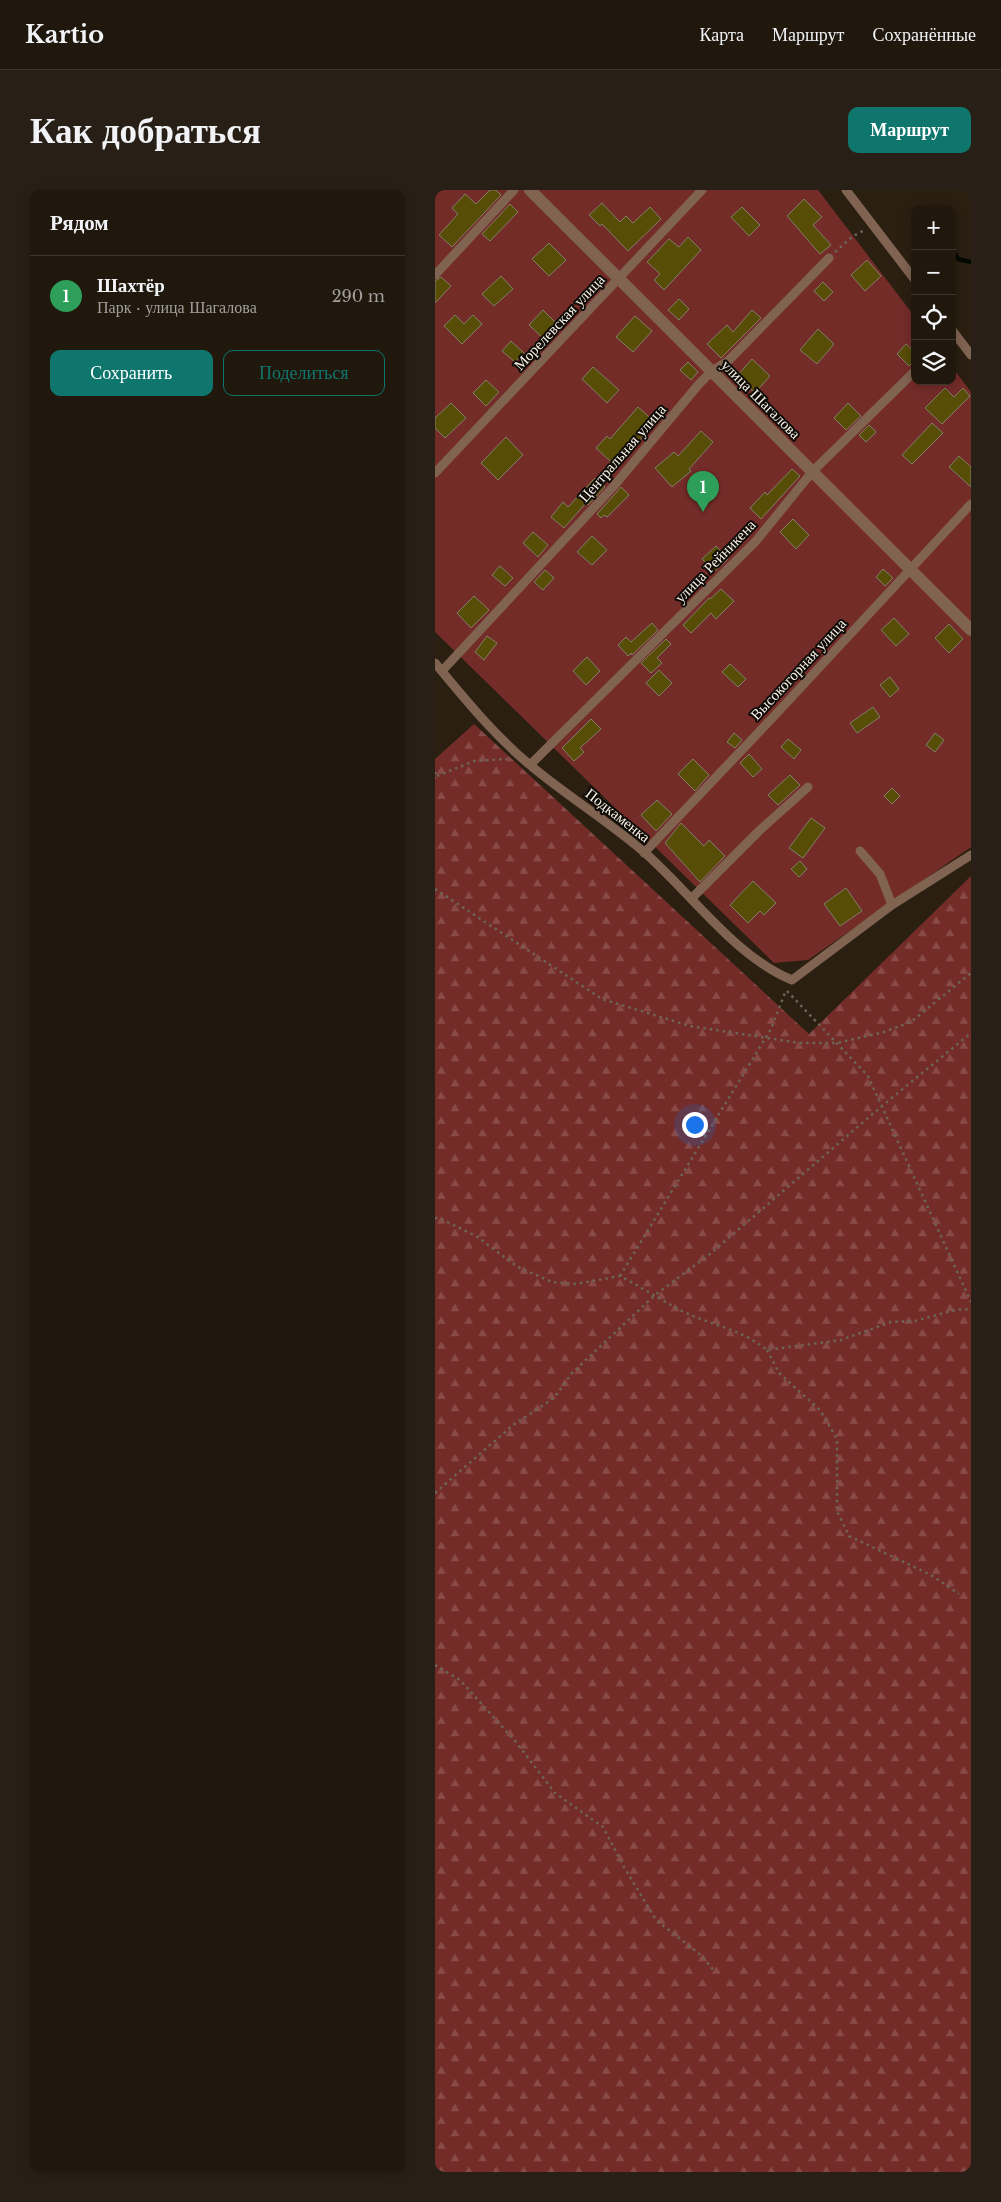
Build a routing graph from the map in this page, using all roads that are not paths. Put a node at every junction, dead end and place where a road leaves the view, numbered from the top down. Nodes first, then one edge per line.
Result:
1 (514, 190) edge
2 (530, 190) edge
3 (702, 190) edge
4 (846, 190) edge
5 (829, 258) road end
6 (435, 275) edge
7 (911, 275) edge
8 (618, 279) junction
9 (956, 335) edge
10 (971, 355) edge
11 (711, 372) junction
12 (911, 376) edge
13 (812, 472) junction
14 (435, 473) edge
15 (971, 504) edge
16 (910, 568) junction
17 (971, 630) edge
18 (435, 663) edge
19 (441, 671) junction
20 (530, 765) junction
21 (807, 787) dead end
22 (860, 851) dead end
23 (644, 853) junction
24 (971, 855) edge
25 (691, 899) junction
26 (892, 905) junction

1 - 6 lane
2 - 8 street, улица Шагалова
3 - 8 lane, Морелевская улица
4 - 7 lane
5 - 11 lane, Центральная улица
8 - 11 street, улица Шагалова
8 - 14 lane, Морелевская улица
9 - 10 lane
11 - 13 street, улица Шагалова
11 - 19 lane, Центральная улица
12 - 13 lane, улица Рейникена
13 - 16 street, улица Шагалова
13 - 20 lane, улица Рейникена
15 - 16 lane, Высокогорная улица
16 - 17 street, улица Шагалова
16 - 23 lane, Высокогорная улица
18 - 19 lane, Подкаменка
19 - 20 lane, Подкаменка
20 - 23 lane, Подкаменка
21 - 25 lane
22 - 26 lane
23 - 25 lane, Подкаменка
24 - 26 lane
25 - 26 lane, Подкаменка

